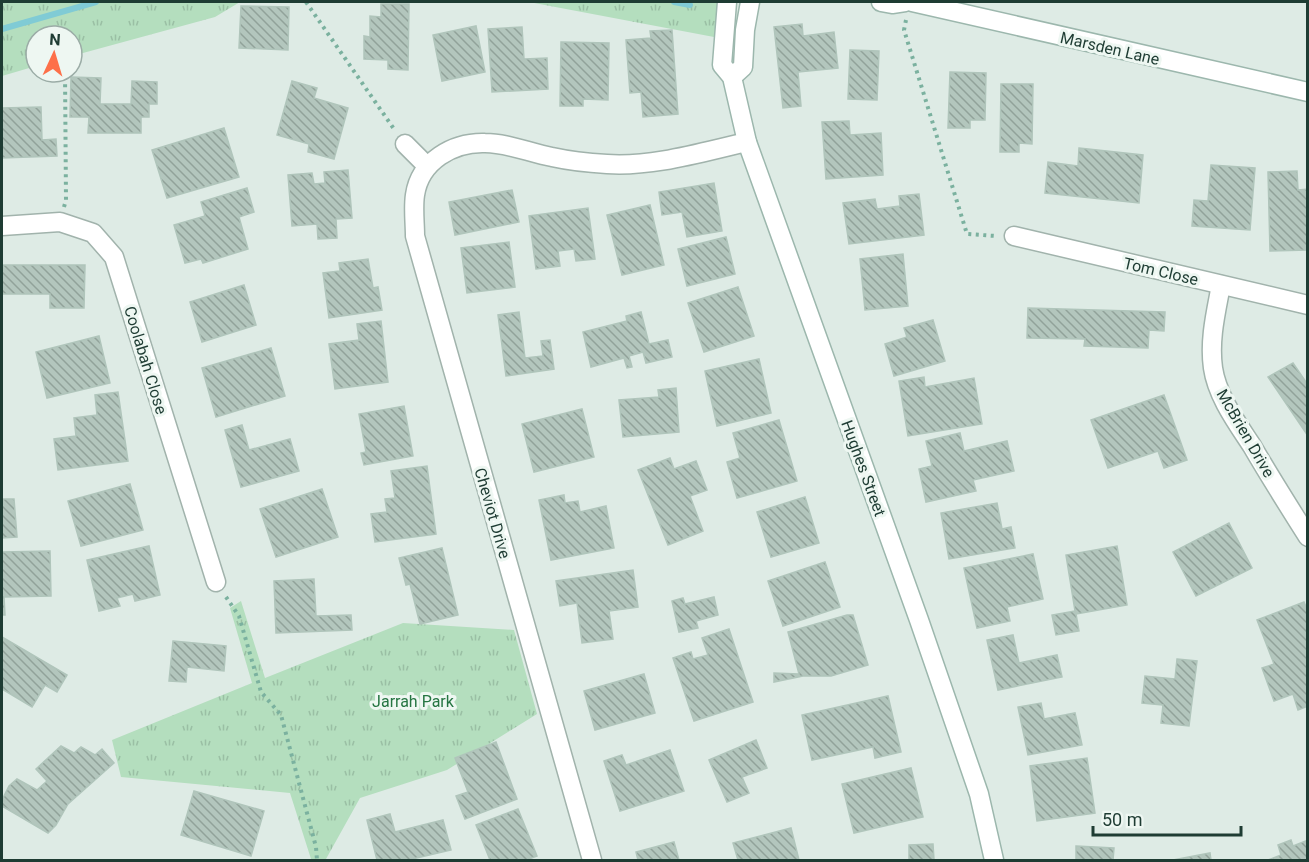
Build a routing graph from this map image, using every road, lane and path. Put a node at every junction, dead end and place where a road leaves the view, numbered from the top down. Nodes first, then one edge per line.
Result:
1 (306, 2) edge
2 (727, 2) edge
3 (750, 2) edge
4 (881, 2) edge
5 (908, 5) edge
6 (732, 77) junction
7 (65, 84) edge
8 (1308, 92) edge
9 (747, 142) junction
10 (405, 144) joint
11 (427, 166) junction
12 (60, 222) junction
13 (2, 226) edge
14 (1014, 236) joint
15 (1221, 285) junction
16 (1308, 304) edge
17 (1308, 537) edge
18 (216, 582) joint
19 (317, 861) edge
20 (592, 861) edge
21 (994, 861) edge

1 - 10 path
2 - 6 street, Hughes Street
3 - 6 street
4 - 5 street, Marsden Lane
5 - 8 street, Marsden Lane
5 - 14 path
6 - 9 street, Hughes Street
7 - 12 path
9 - 11 street
9 - 21 street, Hughes Street
10 - 11 street
11 - 20 street, Cheviot Drive
12 - 13 street, Coolabah Close
12 - 18 street, Coolabah Close
14 - 15 street, Tom Close
15 - 16 street, Tom Close
15 - 17 street, McBrien Drive
18 - 19 path

